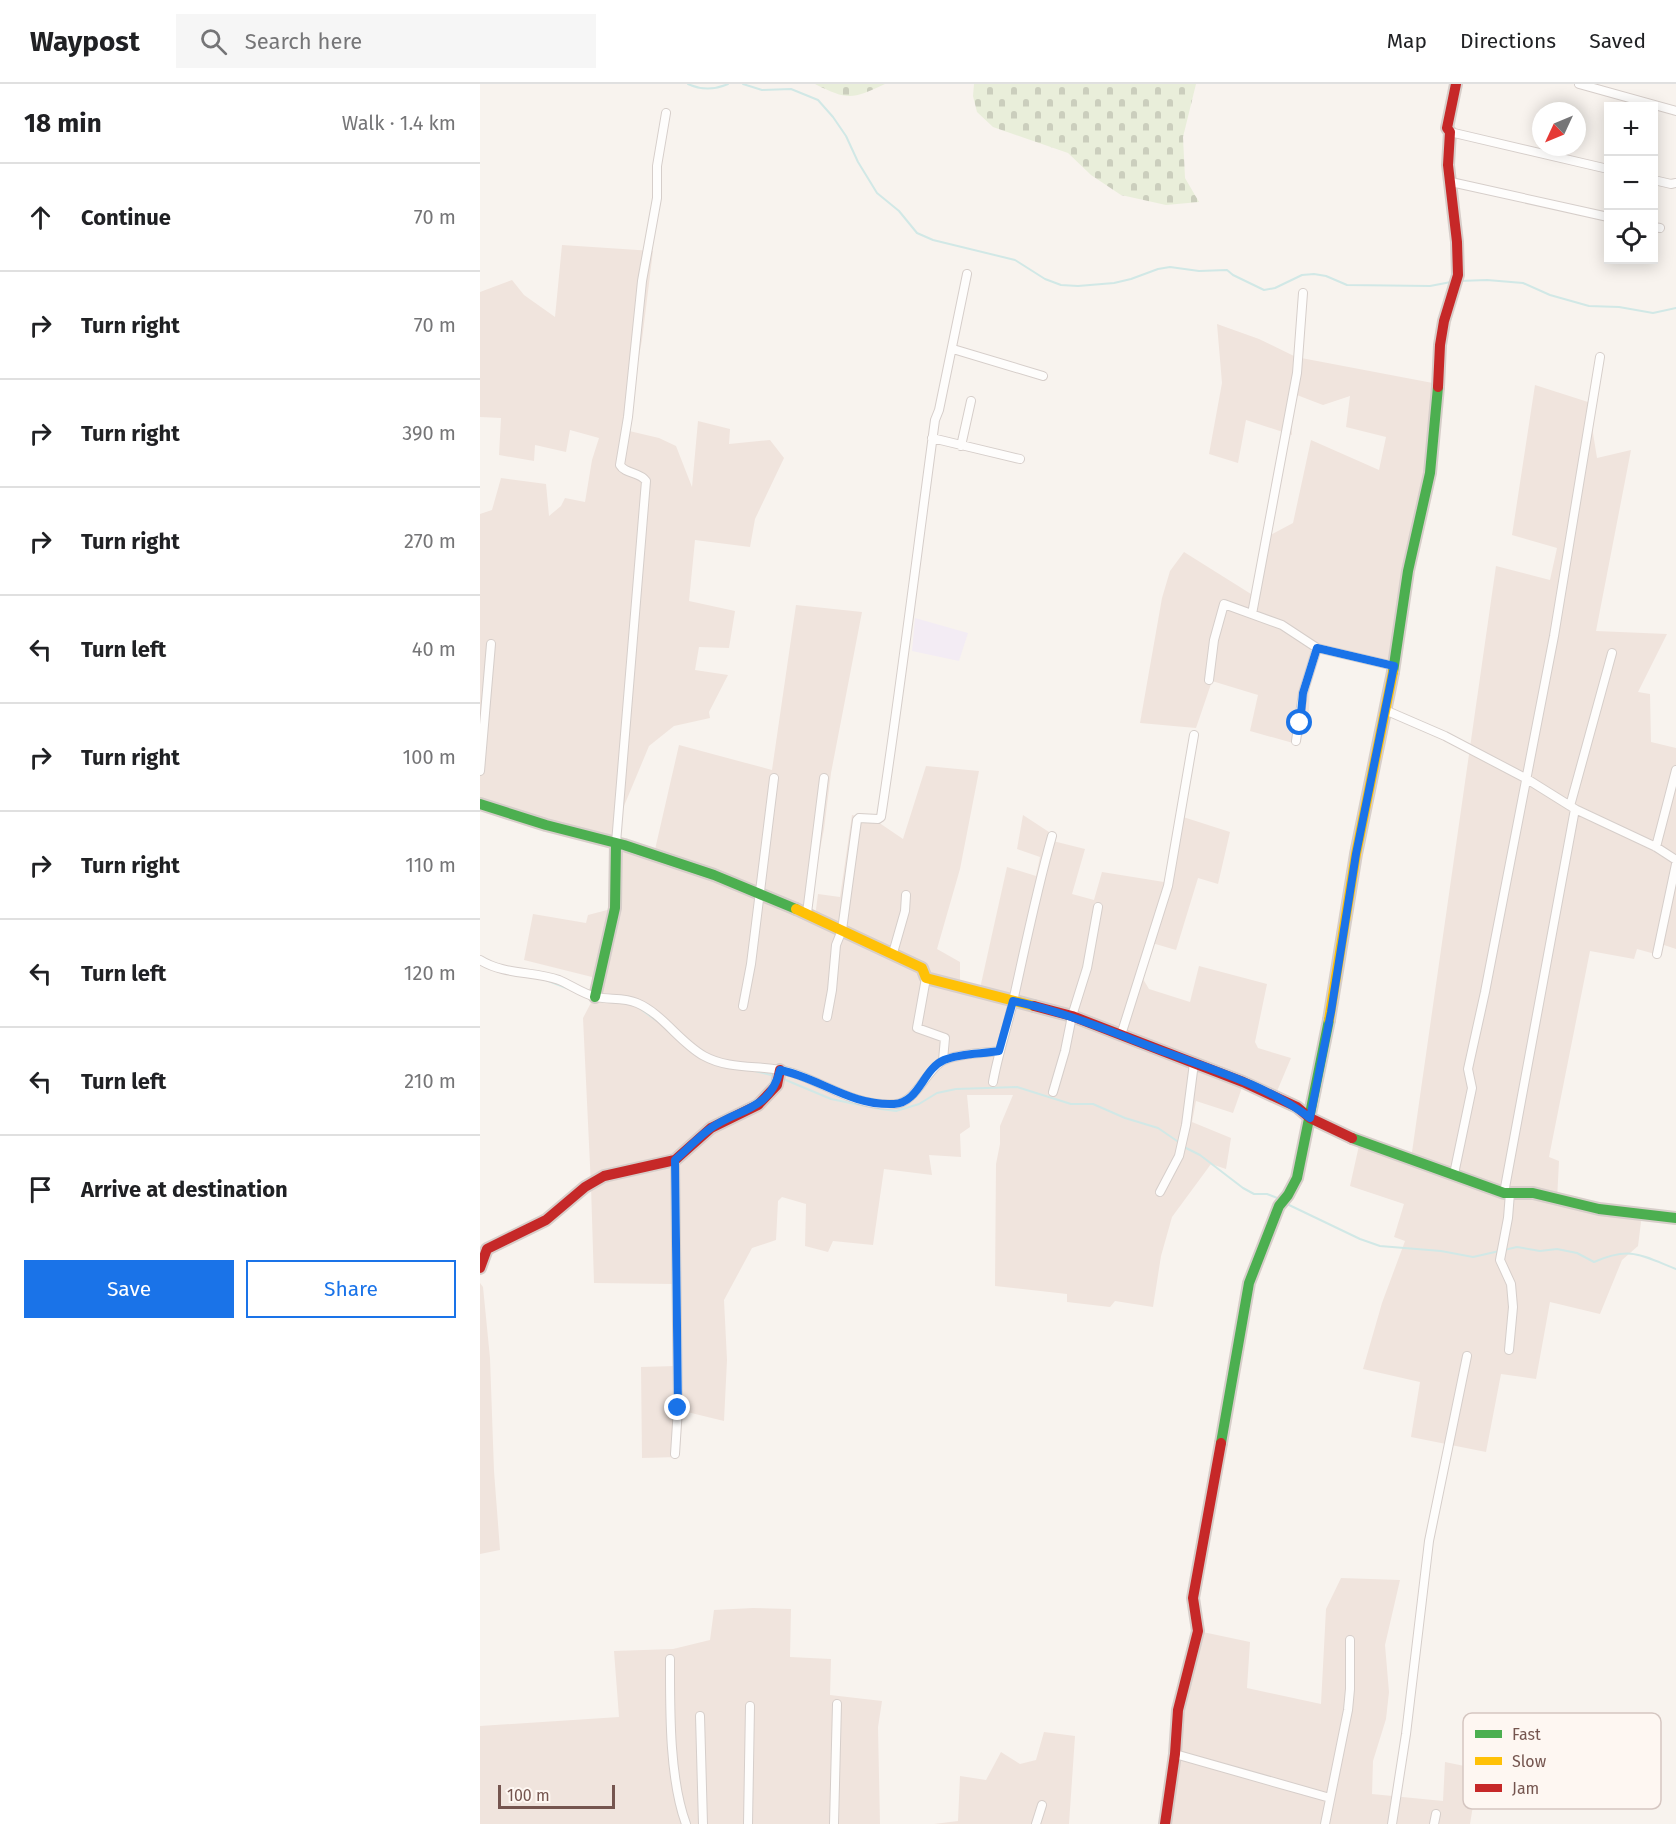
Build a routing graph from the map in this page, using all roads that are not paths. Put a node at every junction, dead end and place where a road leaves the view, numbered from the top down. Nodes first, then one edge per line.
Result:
1 (1456, 84) edge
2 (1579, 84) edge
3 (1676, 111) edge
4 (666, 112) dead end
5 (1450, 132) junction
6 (1604, 168) edge
7 (1658, 181) edge
8 (1451, 182) junction
9 (1676, 183) edge
10 (1604, 216) edge
11 (967, 274) dead end
12 (1303, 293) dead end
13 (953, 349) junction
14 (1600, 357) dead end
15 (1043, 376) dead end
16 (971, 401) dead end
17 (932, 438) junction
18 (961, 446) junction
19 (1020, 459) dead end
20 (1252, 614) junction
21 (491, 644) dead end
22 (1317, 648) junction
23 (1612, 653) dead end
24 (1394, 666) junction
25 (1209, 680) dead end
26 (1385, 710) junction
27 (1194, 735) dead end
28 (1296, 741) dead end
29 (1676, 770) edge
30 (480, 771) edge
31 (774, 778) dead end
32 (824, 778) dead end
33 (1527, 779) junction
34 (480, 804) edge
35 (1573, 808) junction
36 (1052, 836) dead end
37 (616, 843) junction
38 (1656, 847) junction
39 (1676, 860) edge
40 (1676, 864) edge
41 (760, 895) junction
42 (906, 896) dead end
43 (1098, 907) dead end
44 (807, 913) junction
45 (842, 930) junction
46 (893, 953) junction
47 (1657, 954) dead end
48 (480, 960) edge
49 (926, 978) junction
50 (595, 997) junction
51 (1013, 1001) junction
52 (743, 1006) dead end
53 (1072, 1016) junction
54 (827, 1017) dead end
55 (1121, 1035) junction
56 (999, 1051) junction
57 (943, 1060) junction
58 (1194, 1063) junction
59 (780, 1070) junction
60 (993, 1082) dead end
61 (1053, 1092) dead end
62 (1310, 1118) junction
63 (675, 1160) junction
64 (1454, 1174) junction
65 (1160, 1192) dead end
66 (1507, 1192) junction
67 (1676, 1218) edge
68 (480, 1268) edge
69 (1509, 1350) dead end
70 (1467, 1356) dead end
71 (675, 1454) dead end
72 (1350, 1640) dead end
73 (670, 1659) dead end
74 (837, 1704) dead end
75 (750, 1706) dead end
76 (700, 1716) dead end
77 (1175, 1754) junction
78 (1330, 1797) junction
79 (1042, 1805) dead end
80 (1436, 1814) dead end
81 (686, 1824) edge
82 (703, 1824) edge
83 (748, 1824) edge
84 (834, 1824) edge
85 (1036, 1824) edge
86 (1165, 1824) edge
87 (1324, 1824) edge
88 (1392, 1824) edge
89 (1434, 1824) edge

1 - 5 street
2 - 3 street
4 - 37 street
5 - 6 street
5 - 8 street
7 - 9 street
8 - 10 street
8 - 24 street
11 - 13 street
12 - 20 street
13 - 15 street
13 - 17 street
14 - 33 street
16 - 18 street
17 - 18 street
17 - 45 street
18 - 19 street
20 - 22 street
20 - 25 street
21 - 30 street
22 - 24 street
22 - 28 street
23 - 35 street
24 - 26 street
26 - 33 street
26 - 62 street
27 - 55 street
29 - 38 street
31 - 41 street
32 - 44 street
33 - 35 street
33 - 64 street
34 - 37 street
35 - 38 street
35 - 66 street
36 - 51 street
37 - 41 street
37 - 50 street
38 - 39 street
40 - 47 street
41 - 44 street
41 - 52 street
42 - 46 street
43 - 53 street
44 - 45 street
45 - 46 street
45 - 54 street
46 - 49 street
48 - 50 street
49 - 51 street
49 - 57 street
50 - 59 street
51 - 53 street
51 - 56 street
53 - 55 street
53 - 61 street
55 - 58 street
56 - 57 street
56 - 60 street
57 - 59 street
58 - 62 street
58 - 65 street
59 - 63 street
62 - 64 street
62 - 77 street
63 - 68 street
63 - 71 street
64 - 66 street
66 - 67 street
66 - 69 street
70 - 88 street
72 - 78 street
73 - 81 street
74 - 84 street
75 - 83 street
76 - 82 street
77 - 78 street
77 - 86 street
78 - 87 street
79 - 85 street
80 - 89 street

